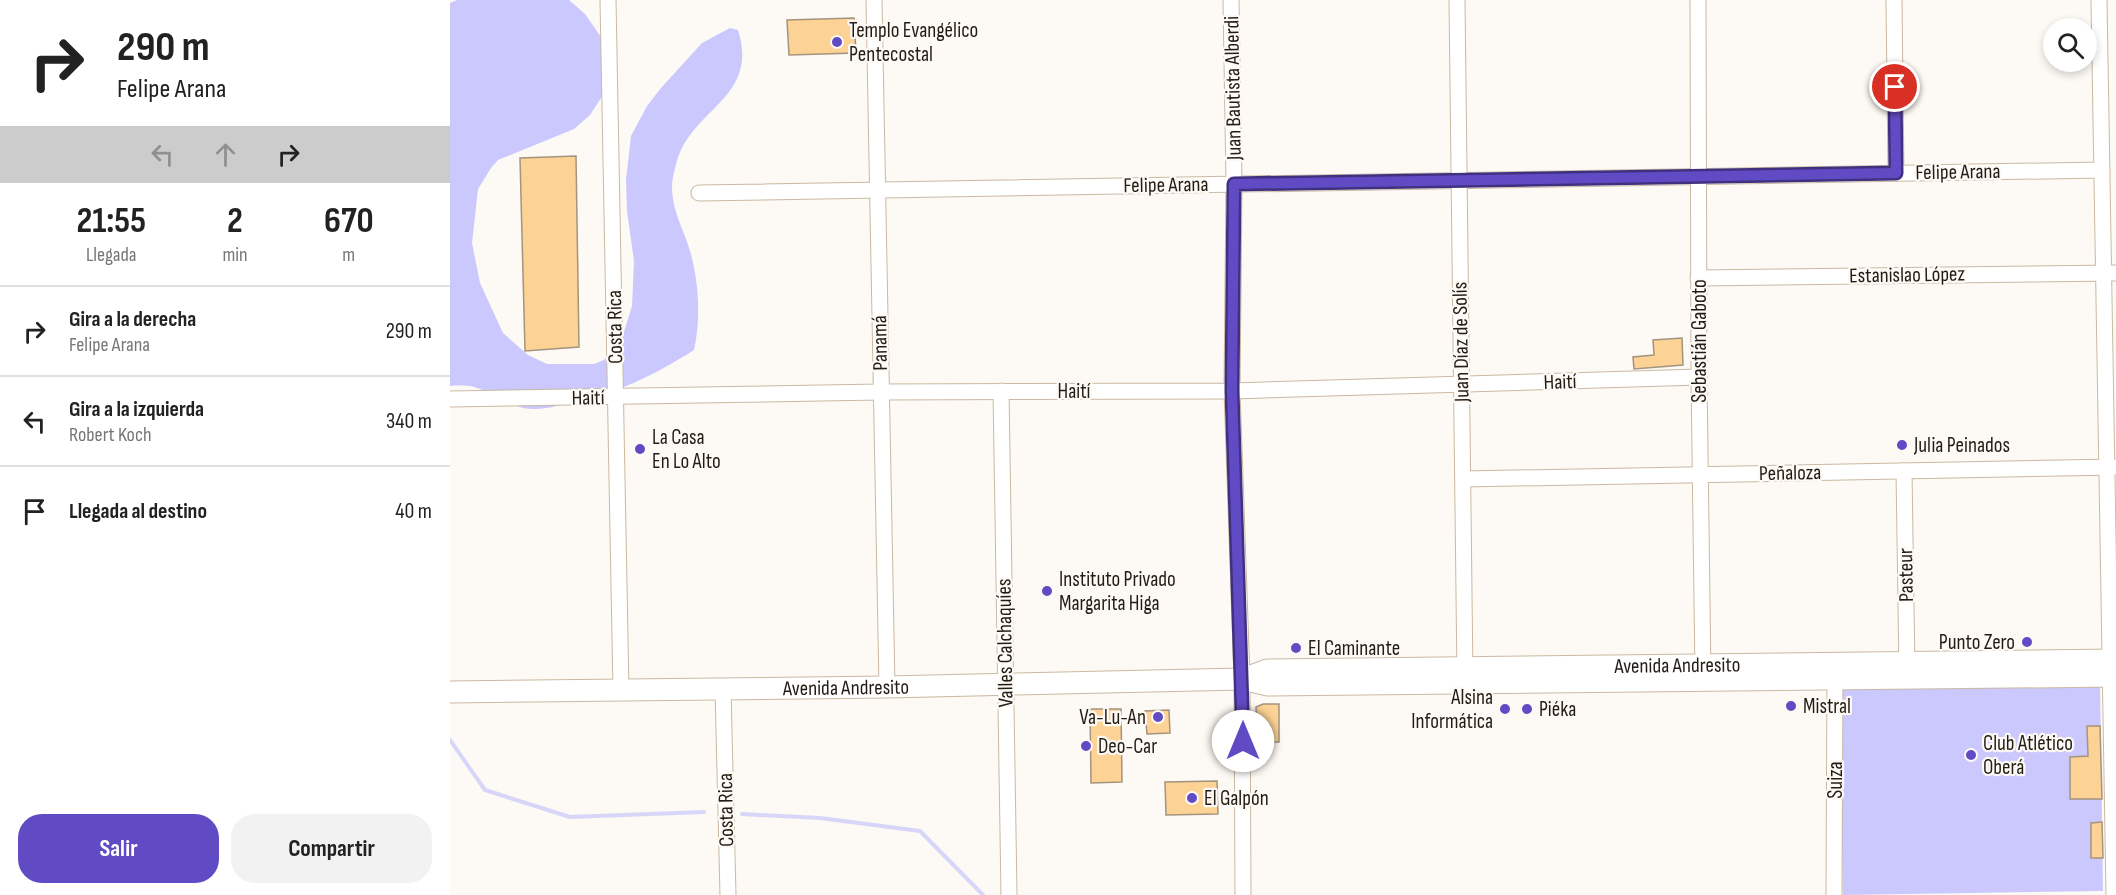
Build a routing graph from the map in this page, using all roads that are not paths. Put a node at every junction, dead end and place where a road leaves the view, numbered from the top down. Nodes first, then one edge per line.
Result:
1 (608, 0) edge
2 (874, 0) edge
3 (1231, 0) edge
4 (1457, 0) edge
5 (1698, 0) edge
6 (1894, 0) edge
7 (2099, 0) edge
8 (2102, 170) junction
9 (1896, 173) junction
10 (1698, 176) junction
11 (1458, 180) junction
12 (1234, 184) junction
13 (878, 190) junction
14 (699, 192) dead end
15 (2110, 273) edge
16 (1698, 278) junction
17 (1699, 377) junction
18 (1461, 386) junction
19 (1001, 391) junction
20 (1232, 391) junction
21 (881, 392) junction
22 (617, 398) junction
23 (450, 399) edge
24 (2111, 467) edge
25 (1904, 471) junction
26 (1700, 475) junction
27 (1463, 479) junction
28 (2113, 668) edge
29 (1907, 672) junction
30 (1703, 673) junction
31 (1835, 673) junction
32 (1465, 675) junction
33 (1242, 679) junction
34 (1005, 683) junction
35 (887, 687) junction
36 (723, 689) junction
37 (621, 691) junction
38 (450, 692) edge
39 (728, 895) edge
40 (1009, 895) edge
41 (1243, 895) edge
42 (1834, 895) edge
43 (2114, 895) edge

1 - 22 street, Costa Rica
2 - 13 street, Panamá
3 - 12 street, Juan Bautista Alberdi
4 - 11 street, Juan Díaz de Solís
5 - 10 street, Sebastián Gaboto
6 - 9 street
7 - 8 street
8 - 9 street, Felipe Arana
8 - 15 street
9 - 10 street, Felipe Arana
10 - 11 street, Felipe Arana
10 - 16 street, Sebastián Gaboto
11 - 12 street, Felipe Arana
11 - 18 street, Juan Díaz de Solís
12 - 13 street, Felipe Arana
12 - 20 street, Juan Bautista Alberdi
13 - 14 street, Felipe Arana
13 - 21 street, Panamá
15 - 16 street, Estanislao López
15 - 24 street
16 - 17 street, Sebastián Gaboto
17 - 18 street, Haití
17 - 26 street, Sebastián Gaboto
18 - 20 street, Haití
18 - 27 street, Juan Díaz de Solís
19 - 20 street, Haití
19 - 21 street, Haití
19 - 34 street, Valles Calchaquíes
20 - 33 street, Juan Bautista Alberdi
21 - 22 street, Haití
21 - 35 street, Panamá
22 - 23 street, Haití
22 - 37 street, Costa Rica
24 - 25 street, Peñaloza
24 - 28 street
25 - 26 street, Peñaloza
25 - 29 street, Pasteur
26 - 27 street, Peñaloza
26 - 30 street, Sebastián Gaboto
27 - 32 street, Juan Díaz de Solís
28 - 29 main road, Avenida Andresito
28 - 43 street
29 - 31 main road, Avenida Andresito
30 - 31 main road, Avenida Andresito
30 - 32 main road, Avenida Andresito
31 - 42 street, Suiza
32 - 33 main road, Avenida Andresito
33 - 34 main road, Avenida Andresito
33 - 41 street, Juan Bautista Alberdi
34 - 35 main road, Avenida Andresito
34 - 40 street, Valles Calchaquíes
35 - 36 main road, Avenida Andresito
36 - 37 main road, Avenida Andresito
36 - 39 street, Costa Rica
37 - 38 main road, Avenida Andresito

